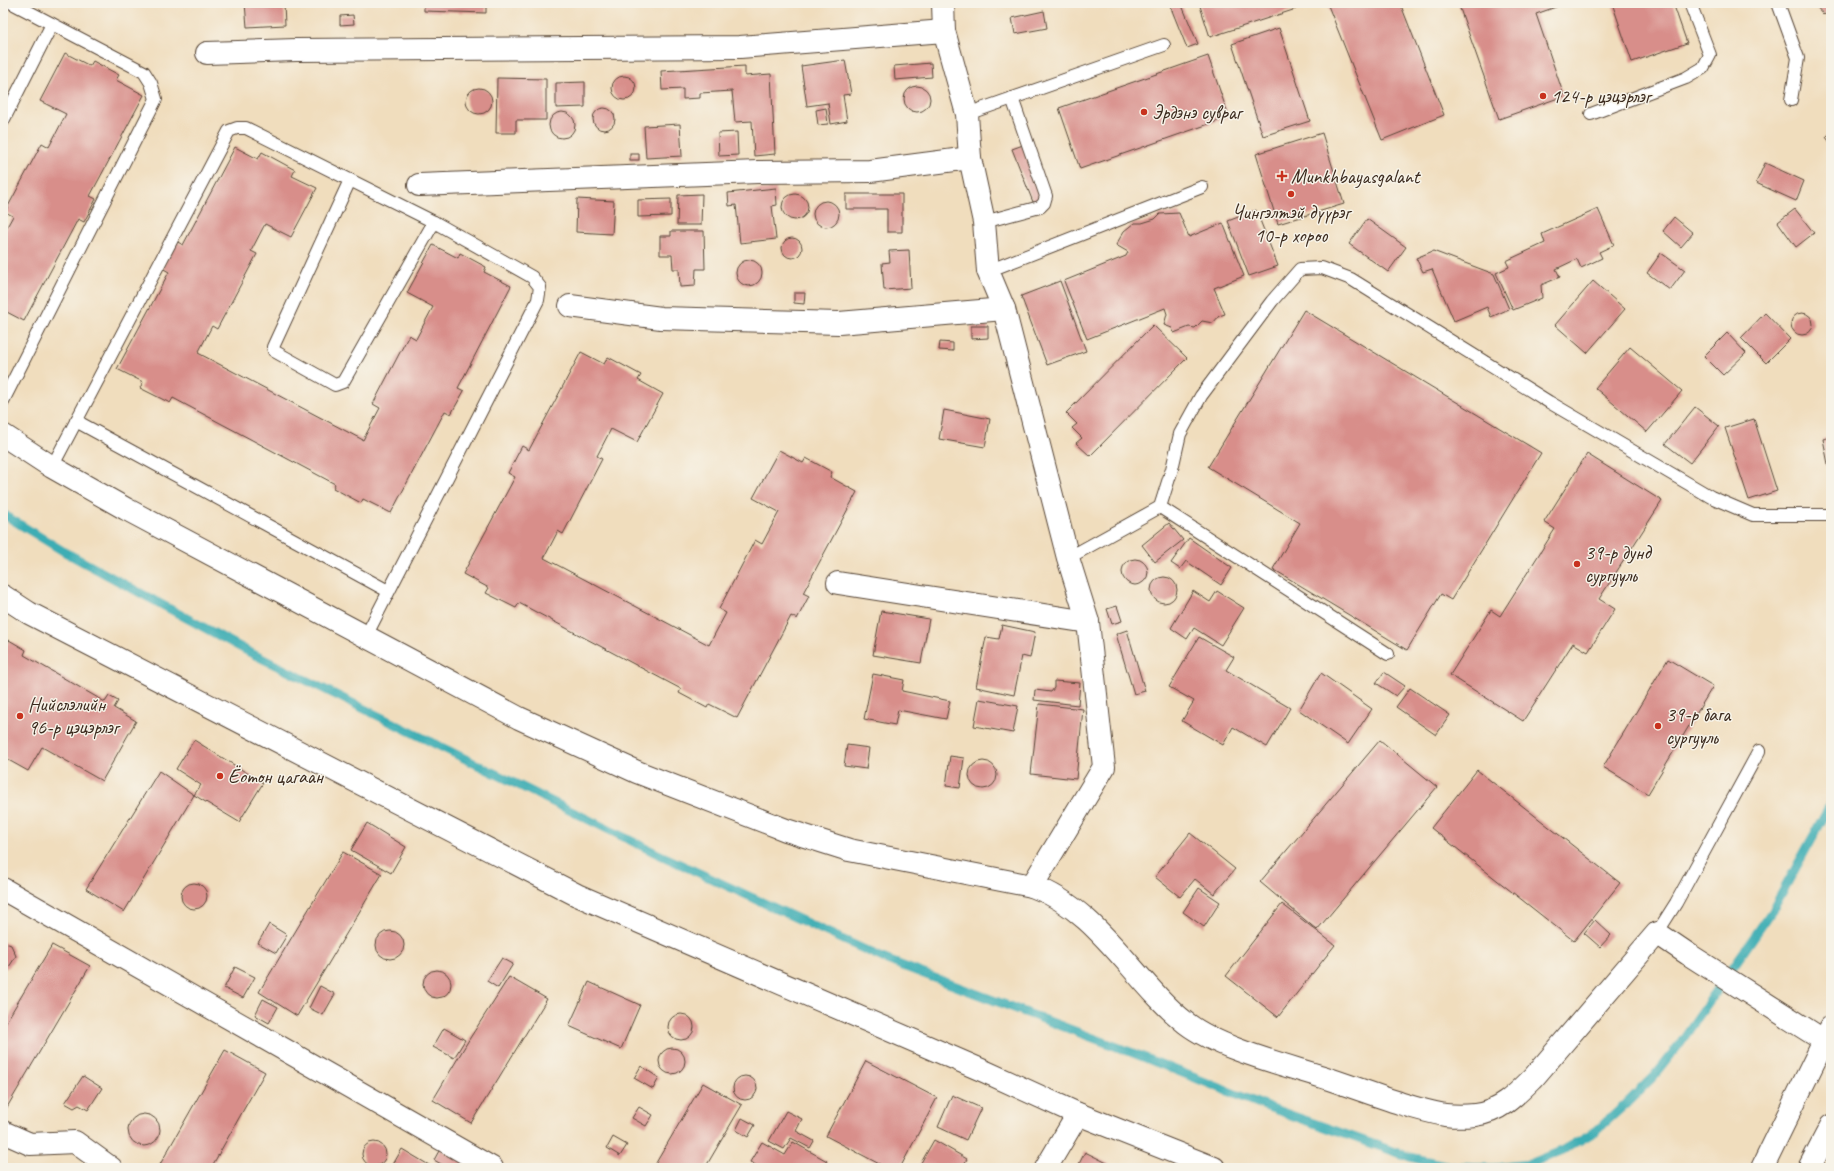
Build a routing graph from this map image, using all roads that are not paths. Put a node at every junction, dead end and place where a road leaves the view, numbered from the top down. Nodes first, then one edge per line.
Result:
1 (12, 3) edge
2 (943, 3) edge
3 (1690, 3) edge
4 (1778, 3) edge
5 (52, 24) junction
6 (944, 31) junction
7 (1164, 44) dead end
8 (207, 53) dead end
9 (1012, 98) junction
10 (1790, 100) dead end
11 (967, 114) junction
12 (1591, 114) dead end
13 (3, 121) edge
14 (970, 158) junction
15 (350, 180) junction
16 (419, 185) dead end
17 (1202, 187) dead end
18 (434, 222) junction
19 (984, 222) junction
20 (988, 271) junction
21 (570, 306) dead end
22 (1004, 309) junction
23 (3, 401) edge
24 (76, 421) junction
25 (3, 434) edge
26 (52, 467) junction
27 (1160, 507) junction
28 (1831, 515) edge
29 (1068, 558) junction
30 (838, 582) dead end
31 (388, 591) junction
32 (3, 596) edge
33 (1088, 622) junction
34 (366, 636) junction
35 (1388, 654) dead end
36 (1759, 751) dead end
37 (1032, 886) junction
38 (3, 889) edge
39 (1657, 933) junction
40 (1829, 1038) edge
41 (1078, 1114) junction
42 (1831, 1126) edge
43 (3, 1132) edge
44 (111, 1168) edge
45 (492, 1168) edge
46 (1046, 1168) edge
47 (1214, 1168) edge
48 (1762, 1168) edge
49 (1808, 1168) edge

1 - 5 lane
2 - 6 street
3 - 12 lane
4 - 10 lane
5 - 13 lane
5 - 23 lane
6 - 8 street
6 - 11 street
7 - 9 lane
9 - 11 lane
9 - 19 lane
11 - 14 street
14 - 16 street
14 - 19 street
15 - 18 lane
15 - 18 lane
15 - 24 lane
17 - 20 lane
18 - 31 lane
19 - 20 street
20 - 22 street
21 - 22 street
22 - 29 street
24 - 26 lane
24 - 31 lane
25 - 26 street
26 - 34 street
27 - 28 lane
27 - 29 lane
27 - 35 lane
29 - 33 street
30 - 33 street
31 - 34 lane
32 - 41 street
33 - 37 street
34 - 37 street
36 - 39 lane
37 - 39 street
38 - 45 street
39 - 40 street
40 - 48 street
41 - 46 street
41 - 47 street
42 - 49 street
43 - 44 street

